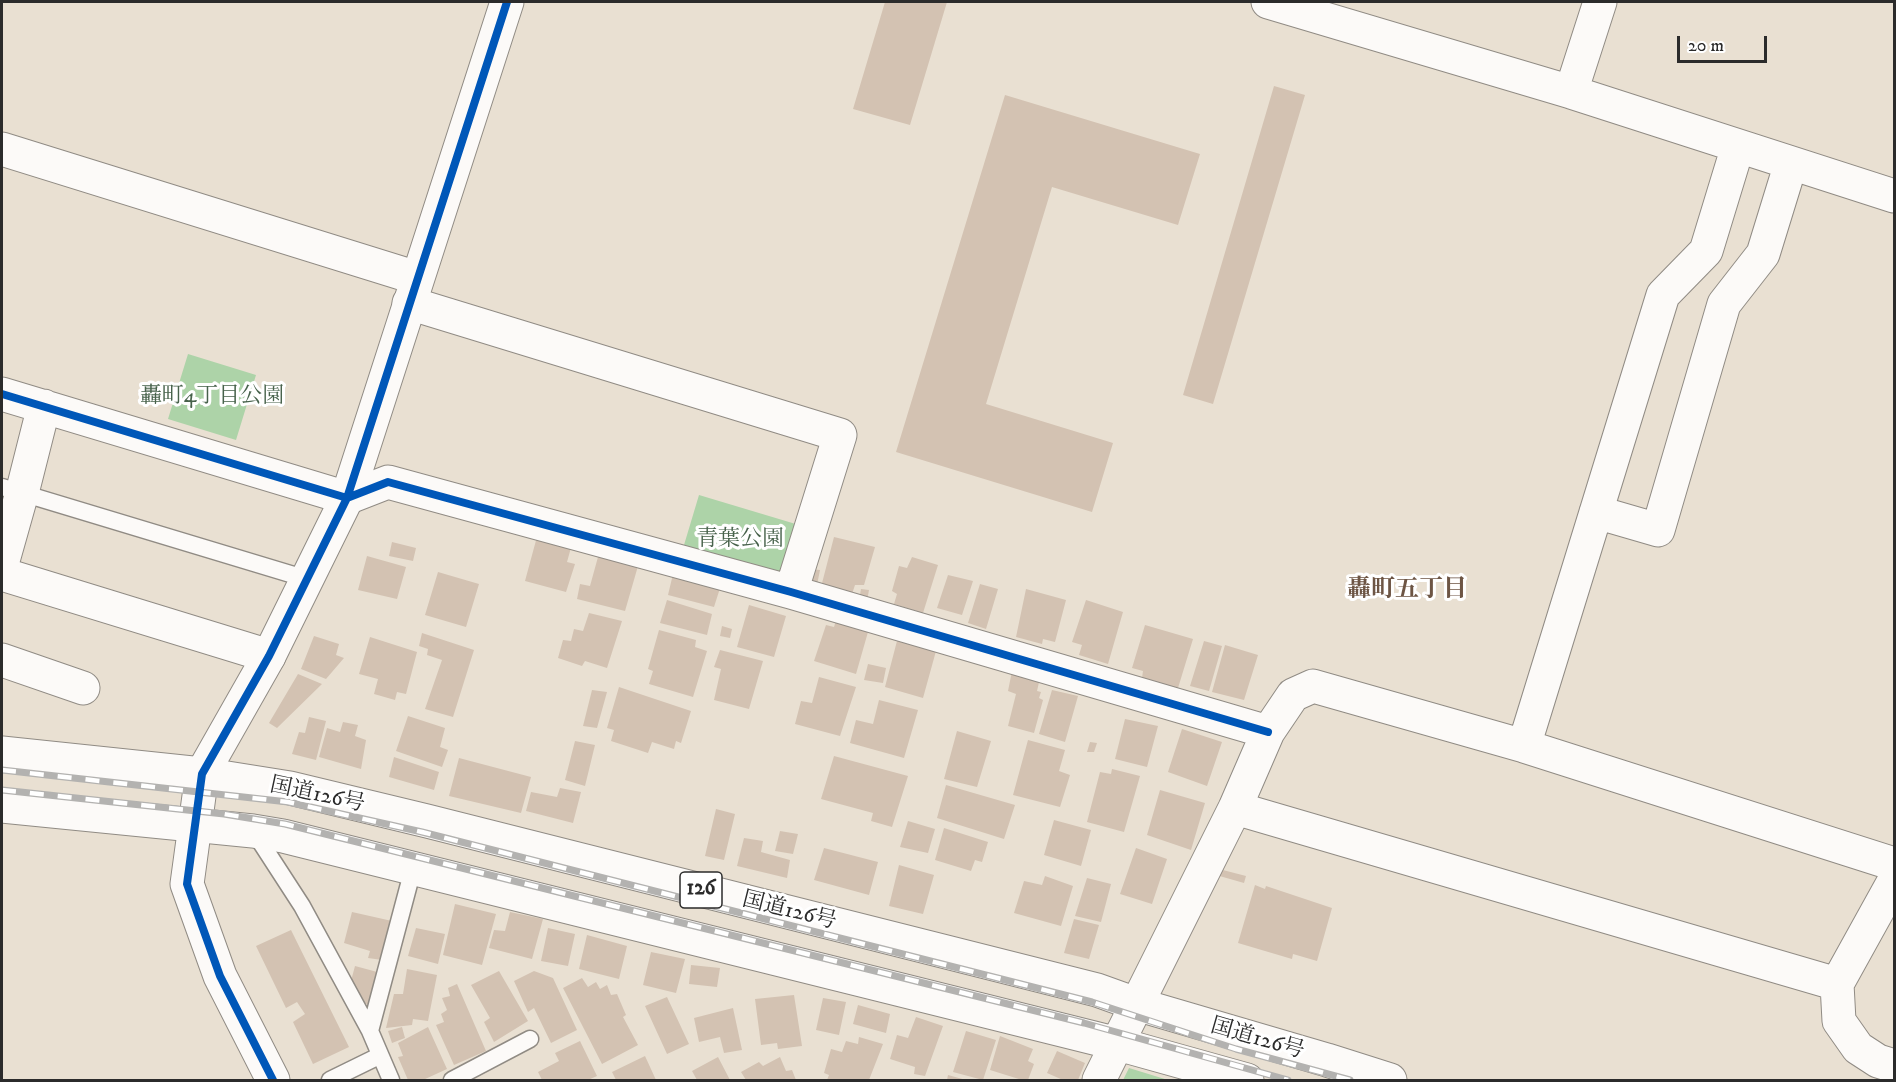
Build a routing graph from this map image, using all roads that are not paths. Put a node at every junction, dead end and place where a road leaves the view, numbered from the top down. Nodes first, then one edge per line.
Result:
1 (507, 2) edge
2 (1268, 2) edge
3 (1600, 2) edge
4 (1571, 92) junction
5 (1738, 146) junction
6 (2, 149) edge
7 (1791, 163) junction
8 (1894, 196) edge
9 (413, 291) junction
10 (2, 393) edge
11 (44, 406) junction
12 (12, 490) edge
13 (347, 498) junction
14 (1596, 512) junction
15 (2, 564) edge
16 (2, 574) edge
17 (307, 579) junction
18 (791, 592) junction
19 (269, 656) junction
20 (2, 660) edge
21 (83, 688) dead end
22 (1268, 732) junction
23 (1524, 746) junction
24 (2, 753) edge
25 (202, 774) junction
26 (2, 806) edge
27 (1235, 808) junction
28 (194, 825) junction
29 (253, 831) junction
30 (1894, 864) edge
31 (413, 869) junction
32 (1894, 881) edge
33 (1885, 916) edge
34 (1837, 984) junction
35 (1136, 1004) junction
36 (370, 1031) junction
37 (530, 1039) dead end
38 (1118, 1044) junction
39 (379, 1056) junction
40 (1894, 1066) edge
41 (273, 1080) edge
42 (330, 1080) edge
43 (391, 1080) edge
44 (452, 1080) edge
45 (1099, 1080) edge
46 (1246, 1080) edge
47 (1390, 1080) edge

1 - 9 main road
2 - 4 main road
3 - 4 main road
4 - 5 main road
5 - 7 main road
5 - 14 main road
6 - 9 main road
7 - 8 main road
7 - 14 main road
9 - 13 main road
9 - 18 main road
10 - 11 main road
11 - 12 main road
11 - 13 main road
12 - 15 main road
12 - 17 lane
13 - 17 main road
13 - 18 main road
14 - 23 main road
16 - 19 main road
17 - 19 main road
18 - 22 main road
19 - 25 main road
20 - 21 main road
22 - 23 main road
22 - 27 main road
23 - 30 main road
24 - 25 main road, 国道126号 / 126
25 - 28 main road
25 - 35 main road, 国道126号 / 126
26 - 28 main road, 国道126号 / 126
27 - 34 main road
27 - 35 main road
28 - 29 main road, 国道126号 / 126
28 - 41 main road
29 - 31 main road, 国道126号 / 126
29 - 36 lane
31 - 36 lane
31 - 38 main road, 国道126号 / 126
32 - 33 main road
33 - 34 main road
34 - 40 main road
35 - 38 main road
35 - 47 main road, 国道126号 / 126
36 - 39 lane
37 - 44 lane
38 - 45 main road
38 - 46 main road, 国道126号 / 126
39 - 42 lane
39 - 43 lane

